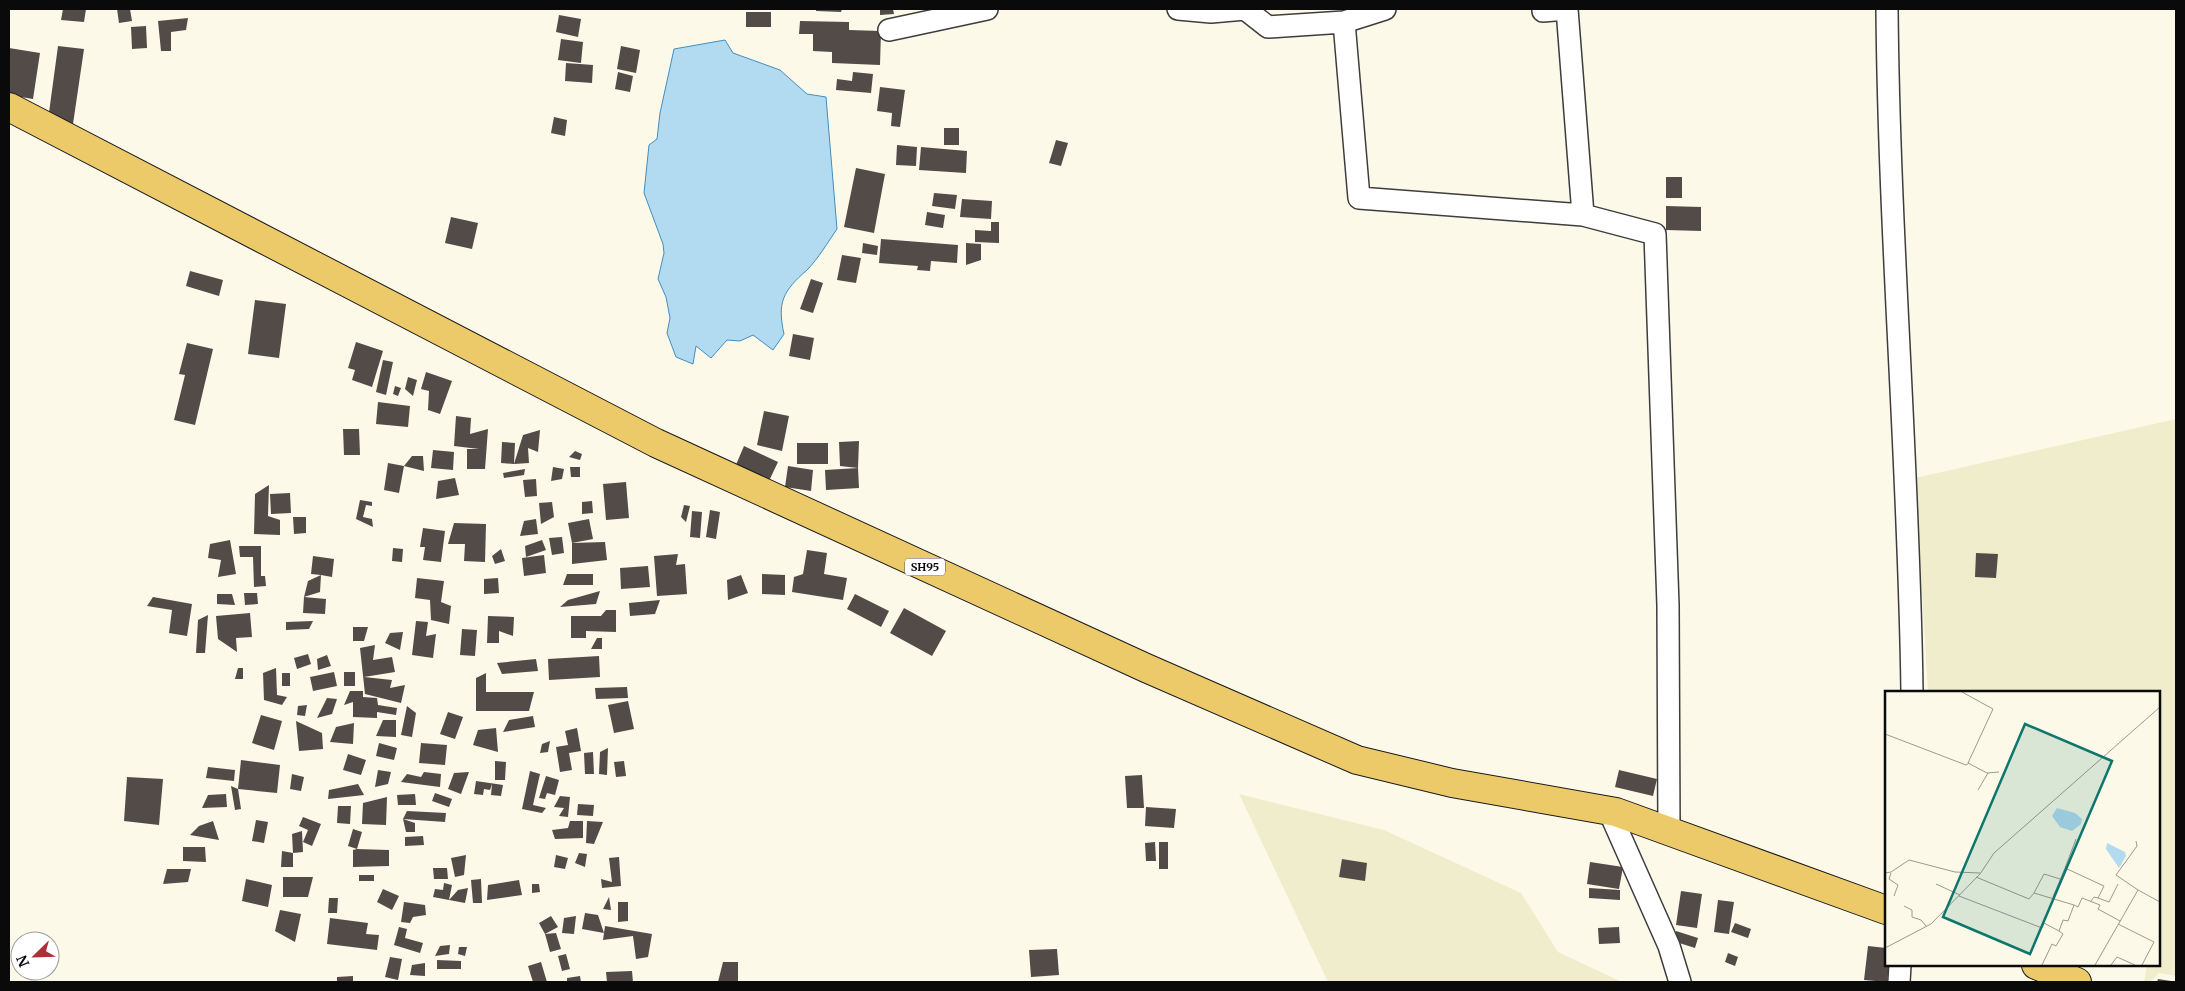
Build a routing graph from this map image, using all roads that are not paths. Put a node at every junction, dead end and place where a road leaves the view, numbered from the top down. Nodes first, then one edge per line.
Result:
1 (987, 9) edge
2 (1178, 9) edge
3 (1385, 9) edge
4 (1566, 9) edge
5 (1887, 9) edge
6 (1538, 10) edge
7 (1212, 11) edge
8 (1344, 22) junction
9 (889, 30) dead end
10 (9, 107) edge
11 (1583, 215) junction
12 (1912, 691) edge
13 (1609, 811) junction
14 (1669, 832) junction
15 (1885, 910) edge
16 (1900, 966) edge
17 (2038, 966) edge
18 (1680, 982) edge
19 (1899, 982) edge
20 (2077, 982) edge

1 - 9 street
2 - 7 street
3 - 8 street
4 - 6 street
4 - 11 street
5 - 12 street
7 - 8 street
8 - 11 street
10 - 13 main road, SH95
11 - 14 street
13 - 14 main road, SH95
13 - 18 street
14 - 15 main road, SH95
16 - 19 street
17 - 20 main road

